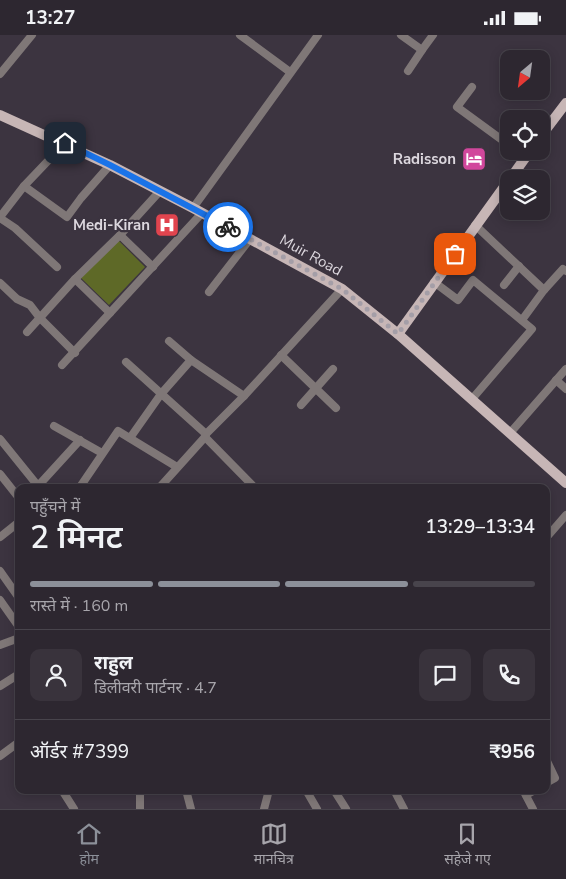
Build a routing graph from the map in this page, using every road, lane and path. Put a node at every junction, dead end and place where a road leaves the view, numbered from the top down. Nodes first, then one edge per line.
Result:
1 (32, 35) edge
2 (240, 35) edge
3 (318, 35) edge
4 (401, 35) edge
5 (433, 35) edge
6 (422, 50) junction
7 (408, 71) dead end
8 (290, 72) junction
9 (0, 74) edge
10 (472, 87) dead end
11 (566, 103) edge
12 (0, 115) edge
13 (550, 124) edge
14 (500, 138) edge
15 (65, 143) junction
16 (110, 165) junction
17 (24, 186) junction
18 (160, 191) junction
19 (500, 191) edge
20 (198, 210) junction
21 (0, 217) edge
22 (475, 225) junction
23 (120, 235) junction
24 (250, 239) junction
25 (519, 266) junction
26 (57, 267) dead end
27 (153, 267) junction
28 (566, 271) edge
29 (75, 279) junction
30 (434, 282) junction
31 (0, 283) edge
32 (504, 285) dead end
33 (342, 289) junction
34 (544, 290) junction
35 (209, 292) dead end
36 (110, 313) junction
37 (40, 318) junction
38 (522, 320) junction
39 (27, 332) dead end
40 (398, 334) junction
41 (169, 341) dead end
42 (75, 353) junction
43 (281, 355) junction
44 (191, 360) junction
45 (126, 362) dead end
46 (62, 365) dead end
47 (333, 369) dead end
48 (566, 369) edge
49 (556, 380) junction
50 (316, 389) junction
51 (566, 389) edge
52 (162, 394) junction
53 (244, 396) junction
54 (472, 399) junction
55 (301, 405) dead end
56 (336, 408) dead end
57 (54, 425) dead end
58 (510, 433) junction
59 (206, 436) junction
60 (130, 438) junction
61 (0, 439) edge
62 (80, 440) junction
63 (102, 453) junction
64 (177, 467) junction
65 (1, 477) edge
66 (566, 483) edge
67 (36, 484) edge
68 (41, 484) edge
69 (82, 484) edge
70 (163, 484) edge
71 (251, 484) edge
72 (15, 493) edge
73 (566, 515) edge
74 (15, 525) edge
75 (550, 533) edge
76 (0, 537) edge
77 (0, 571) edge
78 (15, 592) edge
79 (0, 600) edge
80 (15, 621) edge
81 (15, 639) edge
82 (0, 645) edge
83 (15, 677) edge
84 (0, 686) edge
85 (15, 745) edge
86 (0, 756) edge
87 (550, 767) edge
88 (550, 780) edge
89 (65, 794) edge
90 (140, 794) edge
91 (187, 794) edge
92 (268, 794) edge
93 (308, 794) edge
94 (337, 794) edge
95 (396, 794) edge
96 (525, 794) edge
97 (74, 809) edge
98 (140, 809) edge
99 (191, 809) edge
100 (264, 809) edge
101 (317, 809) edge
102 (346, 809) edge
103 (404, 809) edge
104 (533, 809) edge

1 - 9 street
2 - 8 street
3 - 8 street
4 - 6 street
5 - 6 street
6 - 7 street
8 - 20 street
10 - 14 street
11 - 13 main road
12 - 15 main road, Muir Road
15 - 16 main road, Muir Road
15 - 17 street
16 - 17 street
16 - 18 main road, Muir Road
17 - 21 street
18 - 20 main road, Muir Road
18 - 23 street
19 - 22 main road
20 - 24 main road, Muir Road
20 - 27 street
21 - 26 street
22 - 25 street
22 - 30 main road
23 - 27 street
23 - 29 street
24 - 33 main road, Muir Road
24 - 35 street
25 - 32 street
25 - 34 street
27 - 36 street
28 - 34 street
29 - 36 street
29 - 37 street
30 - 38 street
30 - 40 main road
31 - 37 street
33 - 40 main road, Muir Road
33 - 43 street
34 - 38 street
36 - 42 street
37 - 39 street
37 - 42 street
38 - 54 street
40 - 54 main road, Muir Road
41 - 44 street
42 - 46 street
43 - 50 street
43 - 53 street
44 - 52 street
44 - 53 street
45 - 52 street
47 - 50 street
48 - 49 street
49 - 51 street
49 - 58 street
50 - 55 street
50 - 56 street
52 - 59 street
52 - 60 street
53 - 59 street
54 - 58 main road, Muir Road
57 - 62 street
58 - 66 main road, Muir Road
59 - 64 street
59 - 71 street
60 - 63 street
60 - 64 street
61 - 67 street
62 - 63 street
62 - 68 street
63 - 69 street
64 - 70 street
65 - 72 street
73 - 75 street
74 - 76 street
77 - 78 street
79 - 80 street
81 - 82 street
83 - 84 street
85 - 86 street
87 - 88 street
89 - 97 street
90 - 98 street
91 - 99 street
92 - 100 street
93 - 101 street
94 - 102 street
95 - 103 street
96 - 104 street

